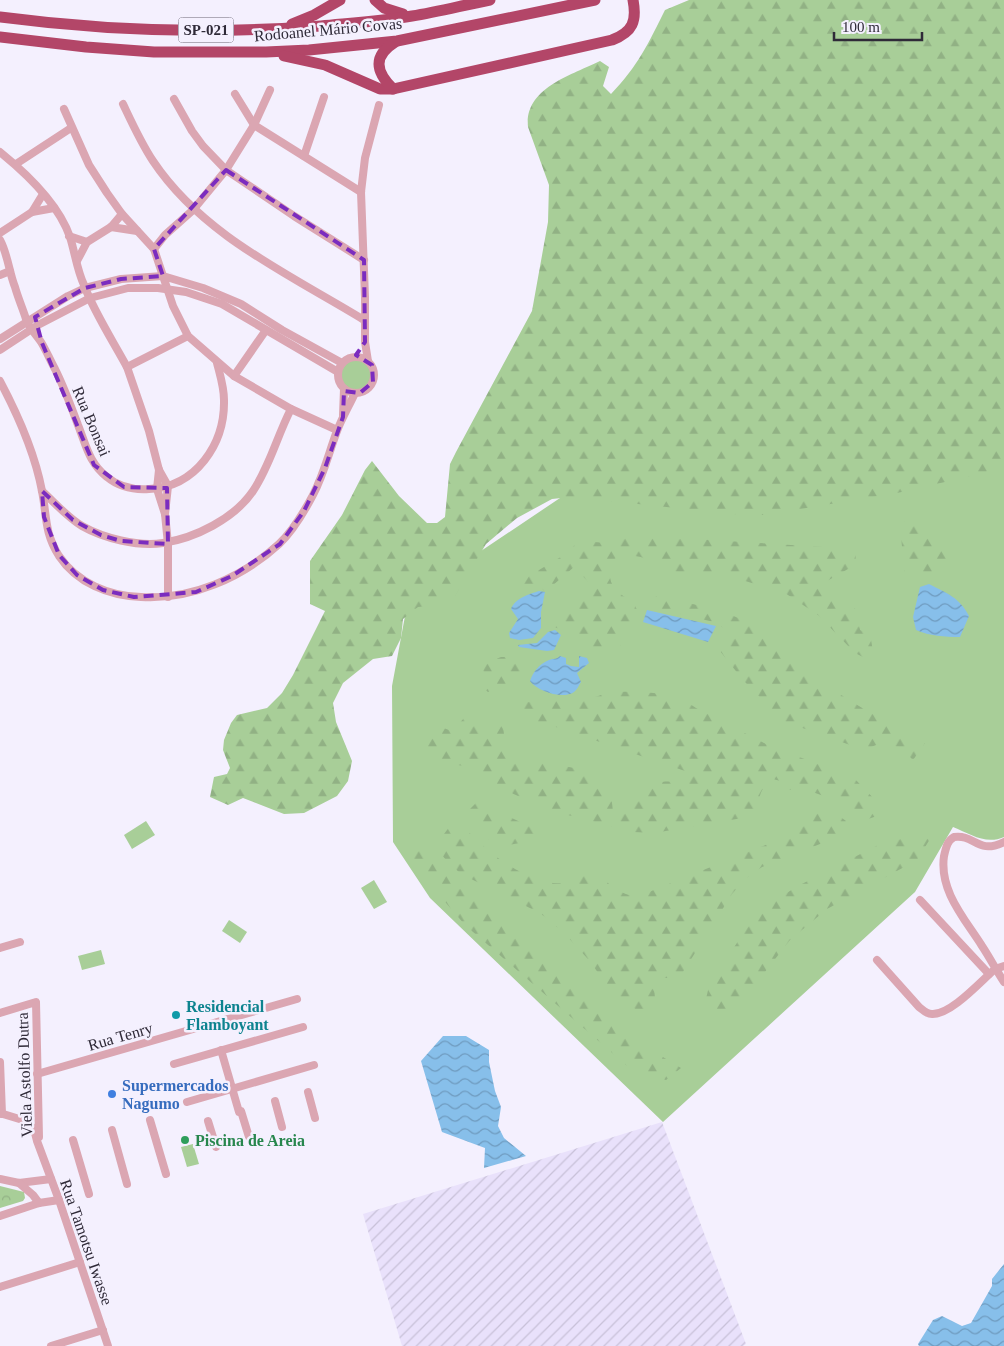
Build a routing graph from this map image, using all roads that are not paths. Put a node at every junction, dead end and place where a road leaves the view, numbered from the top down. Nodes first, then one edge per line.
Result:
1 (340, 0) edge
2 (375, 0) edge
3 (490, 0) edge
4 (595, 0) edge
5 (633, 0) edge
6 (412, 16) junction
7 (0, 17) edge
8 (262, 30) junction
9 (0, 37) edge
10 (397, 41) junction
11 (266, 52) junction
12 (393, 89) junction
13 (270, 90) dead end
14 (235, 94) dead end
15 (324, 97) dead end
16 (174, 99) dead end
17 (123, 104) dead end
18 (379, 105) dead end
19 (64, 109) dead end
20 (254, 125) junction
21 (71, 128) junction
22 (0, 152) edge
23 (304, 156) junction
24 (16, 164) junction
25 (226, 170) junction
26 (361, 192) junction
27 (43, 194) junction
28 (54, 208) junction
29 (193, 210) junction
30 (32, 212) junction
31 (122, 214) junction
32 (111, 227) junction
33 (137, 231) junction
34 (0, 233) edge
35 (165, 235) junction
36 (69, 236) junction
37 (144, 238) junction
38 (0, 240) edge
39 (87, 242) junction
40 (154, 249) junction
41 (364, 260) junction
42 (77, 261) junction
43 (10, 271) junction
44 (0, 275) edge
45 (163, 276) junction
46 (85, 288) junction
47 (167, 289) junction
48 (90, 298) junction
49 (21, 300) junction
50 (35, 317) junction
51 (364, 320) junction
52 (27, 322) junction
53 (35, 328) junction
54 (266, 330) junction
55 (188, 336) junction
56 (0, 339) edge
57 (365, 342) junction
58 (0, 350) edge
59 (355, 357) junction
60 (368, 361) junction
61 (217, 363) junction
62 (342, 363) junction
63 (127, 367) junction
64 (338, 372) junction
65 (236, 378) junction
66 (0, 381) edge
67 (224, 387) junction
68 (344, 389) junction
69 (355, 393) junction
70 (291, 409) junction
71 (343, 417) junction
72 (337, 430) junction
73 (158, 470) junction
74 (168, 486) junction
75 (157, 489) junction
76 (42, 491) junction
77 (165, 514) junction
78 (167, 542) junction
79 (168, 596) junction
80 (1004, 842) edge
81 (920, 900) dead end
82 (20, 942) dead end
83 (0, 948) edge
84 (877, 960) dead end
85 (1004, 966) edge
86 (992, 971) junction
87 (1004, 982) edge
88 (297, 999) dead end
89 (0, 1014) edge
90 (303, 1027) dead end
91 (221, 1050) junction
92 (0, 1062) edge
93 (174, 1064) dead end
94 (314, 1065) dead end
95 (36, 1074) junction
96 (232, 1089) junction
97 (308, 1092) dead end
98 (275, 1101) dead end
99 (187, 1102) dead end
100 (1, 1113) edge
101 (315, 1118) dead end
102 (150, 1120) dead end
103 (208, 1121) dead end
104 (282, 1127) dead end
105 (112, 1130) dead end
106 (248, 1137) dead end
107 (73, 1140) dead end
108 (216, 1147) dead end
109 (40, 1148) junction
110 (166, 1174) dead end
111 (0, 1179) edge
112 (51, 1179) junction
113 (19, 1183) junction
114 (127, 1184) dead end
115 (89, 1194) dead end
116 (59, 1200) junction
117 (39, 1203) junction
118 (0, 1216) edge
119 (80, 1262) junction
120 (0, 1287) edge
121 (103, 1330) junction
122 (51, 1346) edge
123 (108, 1346) edge

1 - 8 highway
2 - 6 highway
3 - 6 highway, Rodoanel Mário Covas / SP-021
4 - 10 highway, Rodoanel Mário Covas / SP-021
5 - 12 highway
6 - 8 highway, Rodoanel Mário Covas / SP-021
7 - 8 highway, Rodoanel Mário Covas / SP-021
9 - 11 highway, Rodoanel Mário Covas / SP-021
10 - 11 highway, Rodoanel Mário Covas / SP-021
10 - 12 highway
11 - 12 highway
13 - 20 street
14 - 20 street
15 - 23 street
16 - 25 street
17 - 29 street
18 - 26 street
19 - 21 street
20 - 23 street
20 - 25 street
21 - 24 street
21 - 31 street
22 - 24 street
23 - 26 street
24 - 27 street
25 - 29 street
25 - 41 street
26 - 41 street
27 - 28 street
27 - 30 street
28 - 30 street
28 - 36 street
29 - 35 street
29 - 51 street
30 - 34 street
31 - 32 street
31 - 33 street
32 - 33 street
32 - 39 street
33 - 37 street
35 - 37 street
35 - 40 street
36 - 39 street
36 - 42 street
37 - 40 street
38 - 43 street
39 - 42 street
40 - 45 street
41 - 51 street
42 - 46 street
43 - 44 street
43 - 49 street
45 - 46 street
45 - 47 street
45 - 62 street
46 - 48 street
46 - 50 street
47 - 48 street
47 - 54 street
47 - 55 street
48 - 53 street
48 - 63 street
49 - 50 street
49 - 52 street
50 - 52 street
50 - 53 street
51 - 57 street
52 - 53 street
52 - 56 street
53 - 58 street
53 - 75 street, Rua Bonsai
54 - 64 street
54 - 65 street
55 - 61 street
55 - 63 street
57 - 59 street
57 - 60 street
59 - 60 street
59 - 62 street
60 - 69 street
61 - 65 street
61 - 67 street, Rua Bonsai
62 - 64 street
63 - 73 street
64 - 68 street
65 - 67 street
65 - 70 street
66 - 76 street
67 - 74 street, Rua Bonsai
68 - 69 street
68 - 71 street
69 - 71 street
70 - 72 street
70 - 78 street
71 - 72 street
72 - 79 street
73 - 74 street
73 - 75 street
74 - 75 street, Rua Bonsai
74 - 77 street
75 - 77 street
76 - 78 street
76 - 79 street
77 - 78 street
78 - 79 street
80 - 86 street
81 - 86 street
82 - 83 street
84 - 86 street
85 - 86 street
86 - 87 street
88 - 95 street, Rua Tenry
89 - 95 street, Viela Astolfo Dutra
90 - 91 street
91 - 93 street
91 - 96 street
92 - 100 street
94 - 96 street
95 - 109 street, Viela Astolfo Dutra
96 - 99 street
96 - 106 street
97 - 101 street
98 - 104 street
100 - 109 street
102 - 110 street
103 - 108 street
105 - 114 street
107 - 115 street
109 - 112 street, Rua Tamotsu Iwasse
111 - 113 street
112 - 113 street
112 - 116 street, Rua Tamotsu Iwasse
113 - 117 street
116 - 117 street
116 - 119 street, Rua Tamotsu Iwasse
117 - 118 street
119 - 120 street
119 - 121 street, Rua Tamotsu Iwasse
121 - 122 street
121 - 123 street, Rua Tamotsu Iwasse

